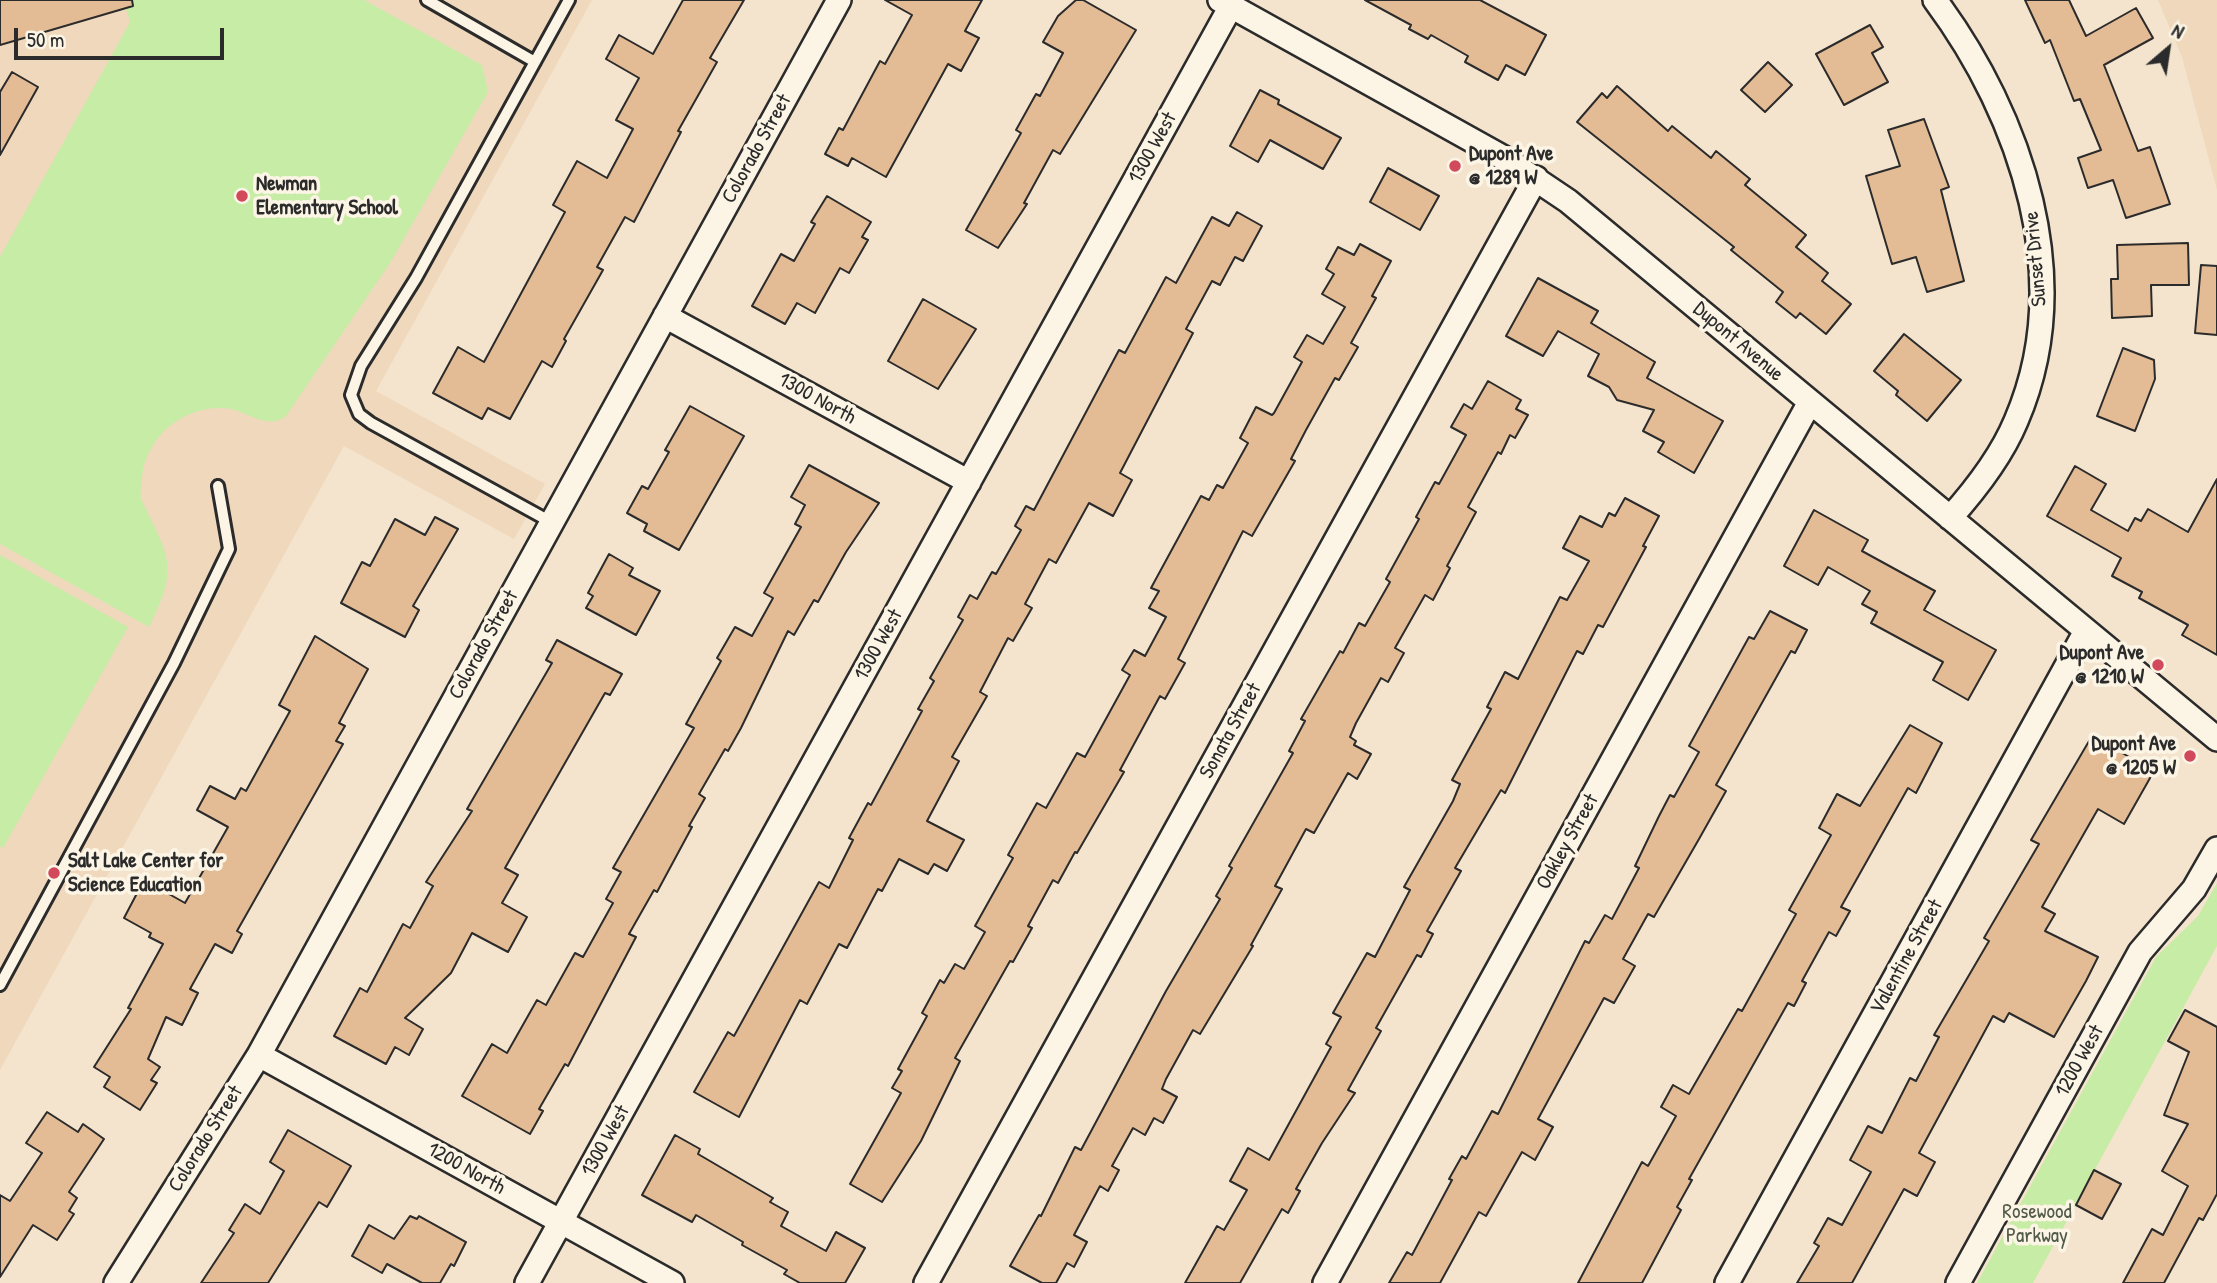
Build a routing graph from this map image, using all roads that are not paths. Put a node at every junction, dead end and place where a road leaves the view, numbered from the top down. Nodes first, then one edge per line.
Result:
1 (427, 0) edge
2 (569, 0) edge
3 (839, 0) edge
4 (1936, 0) edge
5 (1225, 3) edge
6 (535, 62) junction
7 (1536, 178) junction
8 (665, 316) junction
9 (1810, 402) junction
10 (969, 482) junction
11 (218, 486) dead end
12 (1950, 518) junction
13 (551, 522) junction
14 (2086, 631) junction
15 (2217, 739) edge
16 (2217, 849) edge
17 (0, 985) edge
18 (259, 1055) junction
19 (561, 1222) junction
20 (116, 1283) edge
21 (527, 1283) edge
22 (672, 1283) edge
23 (926, 1283) edge
24 (1325, 1283) edge
25 (1727, 1283) edge
26 (1958, 1283) edge

1 - 6 lane
2 - 6 lane
3 - 8 street, Colorado Street
4 - 12 street, Sunset Drive
5 - 7 street, Dupont Avenue
5 - 10 street, 1300 West
6 - 13 lane
7 - 9 street, Dupont Avenue
7 - 23 street, Sonata Street
8 - 10 street, 1300 North
8 - 13 street, Colorado Street
9 - 12 street, Dupont Avenue
9 - 24 street, Oakley Street
10 - 19 street, 1300 West
11 - 17 lane
12 - 14 street, Dupont Avenue
13 - 18 street, Colorado Street
14 - 15 street, Dupont Avenue
14 - 25 street, Valentine Street
16 - 26 street, 1200 West
18 - 19 street, 1200 North
18 - 20 street, Colorado Street
19 - 21 street, 1300 West
19 - 22 street, 1200 North

